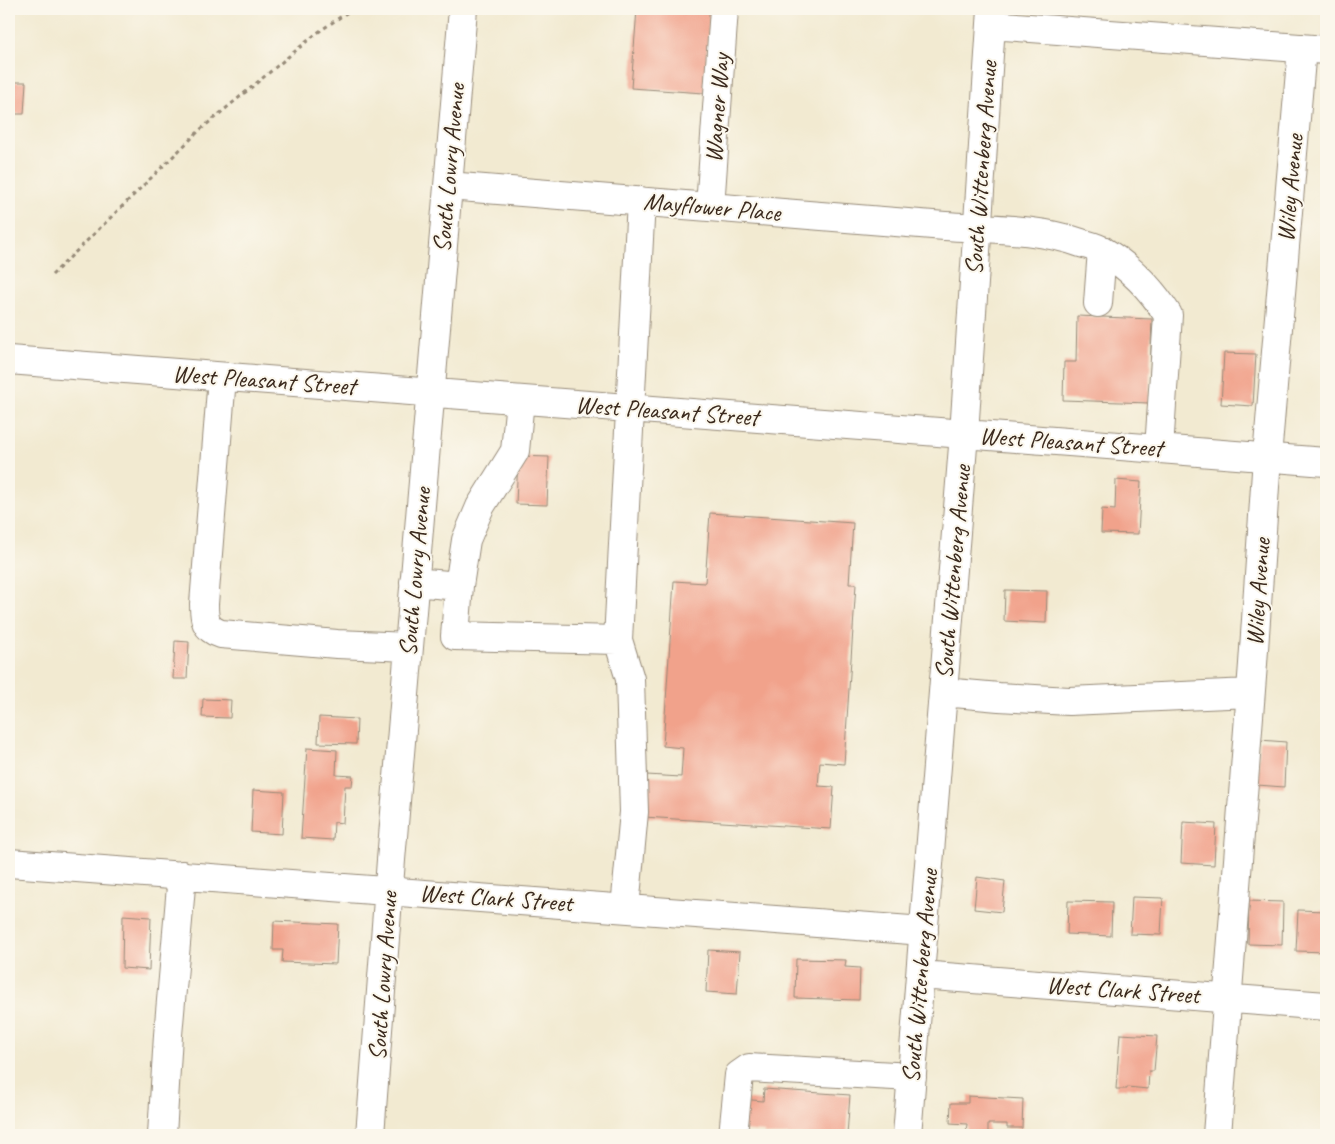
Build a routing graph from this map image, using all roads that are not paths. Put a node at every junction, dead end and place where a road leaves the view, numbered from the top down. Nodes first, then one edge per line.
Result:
1 (463, 9) edge
2 (724, 9) edge
3 (991, 17) edge
4 (1314, 49) edge
5 (448, 186) junction
6 (641, 202) junction
7 (710, 207) junction
8 (977, 228) junction
9 (1102, 250) junction
10 (1098, 303) dead end
11 (9, 360) edge
12 (222, 377) junction
13 (430, 393) junction
14 (520, 400) junction
15 (630, 409) junction
16 (964, 434) junction
17 (1159, 449) junction
18 (1267, 457) junction
19 (1326, 462) edge
20 (414, 582) junction
21 (459, 586) junction
22 (618, 640) junction
23 (409, 647) junction
24 (943, 692) junction
25 (1250, 694) junction
26 (9, 862) edge
27 (182, 875) junction
28 (389, 890) junction
29 (625, 908) junction
30 (924, 931) junction
31 (920, 975) junction
32 (1227, 998) junction
33 (1326, 1006) edge
34 (912, 1077) junction
35 (162, 1135) edge
36 (370, 1135) edge
37 (733, 1135) edge
38 (907, 1135) edge
39 (1217, 1135) edge

1 - 5 street, South Lowry Avenue
2 - 7 street, Wagner Way
3 - 4 street
3 - 8 street, South Wittenberg Avenue
4 - 18 street, Wiley Avenue
5 - 6 street, Mayflower Place
5 - 13 street, South Lowry Avenue
6 - 7 street, Mayflower Place
6 - 15 street
7 - 8 street, Mayflower Place
8 - 9 street, Mayflower Place
8 - 16 street, South Wittenberg Avenue
9 - 10 street
9 - 17 street, Mayflower Place
11 - 12 street, West Pleasant Street
12 - 13 street, West Pleasant Street
12 - 23 street
13 - 14 street, West Pleasant Street
13 - 20 street, South Lowry Avenue
14 - 15 street, West Pleasant Street
14 - 21 street
15 - 16 street, West Pleasant Street
15 - 22 street
16 - 17 street, West Pleasant Street
16 - 24 street, South Wittenberg Avenue
17 - 18 street, West Pleasant Street
18 - 19 street, West Pleasant Street
18 - 25 street, Wiley Avenue
20 - 21 street
20 - 23 street, South Lowry Avenue
21 - 22 street
22 - 29 street
23 - 28 street, South Lowry Avenue
24 - 25 street
24 - 30 street, South Wittenberg Avenue
25 - 32 street, Wiley Avenue
26 - 27 street, West Clark Street
27 - 28 street, West Clark Street
27 - 35 street
28 - 29 street, West Clark Street
28 - 36 street, South Lowry Avenue
29 - 30 street, West Clark Street
30 - 31 street, South Wittenberg Avenue
31 - 32 street, West Clark Street
31 - 34 street, South Wittenberg Avenue
32 - 33 street, West Clark Street
32 - 39 street, Wiley Avenue
34 - 37 street
34 - 38 street, South Wittenberg Avenue

